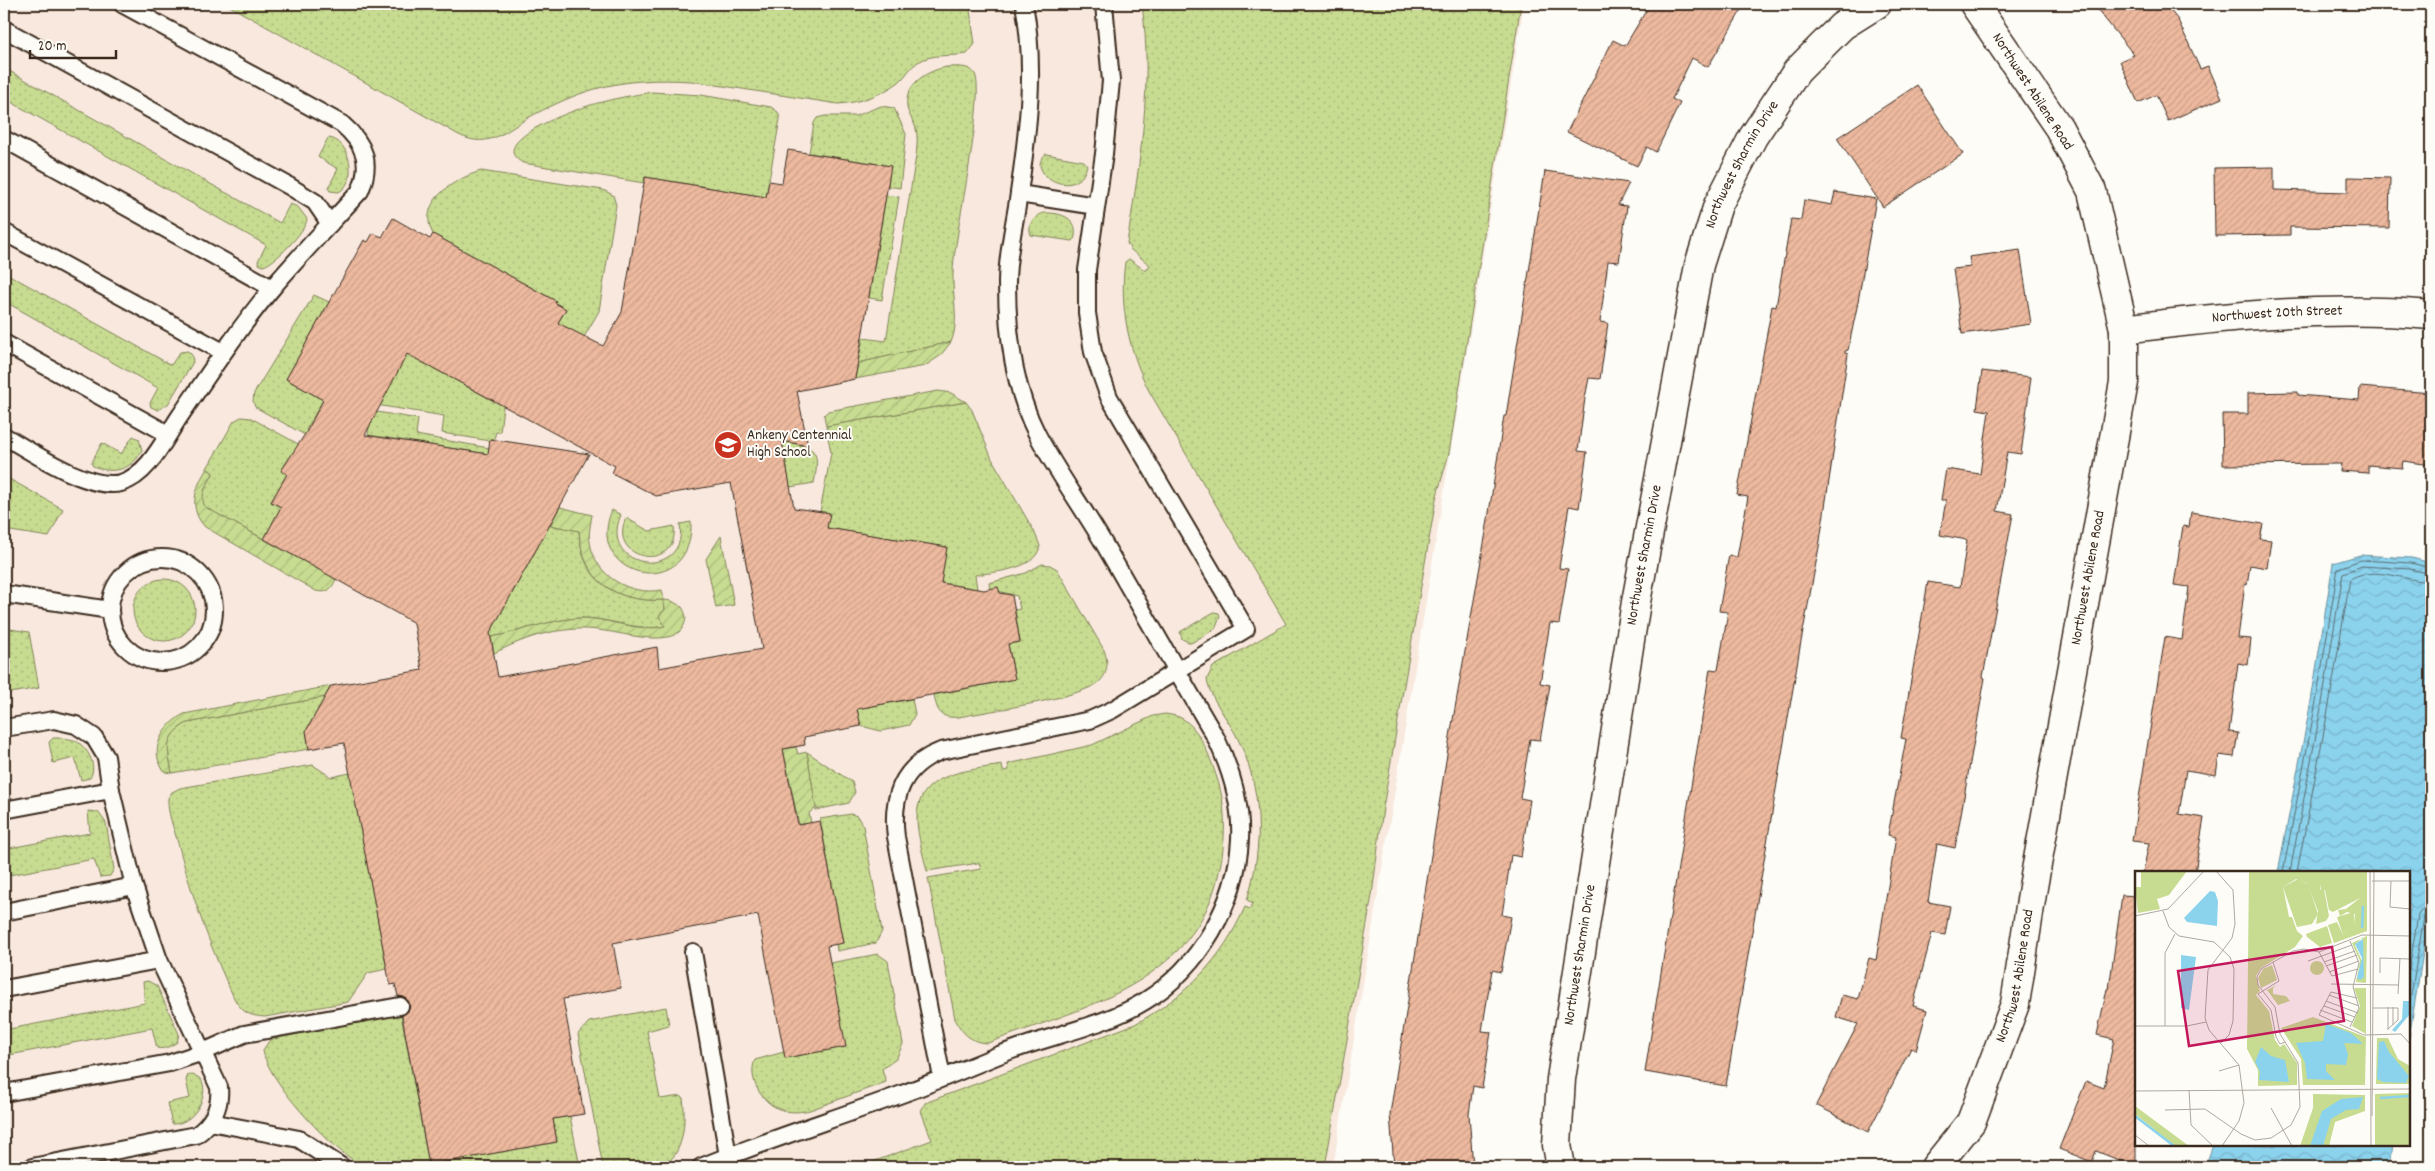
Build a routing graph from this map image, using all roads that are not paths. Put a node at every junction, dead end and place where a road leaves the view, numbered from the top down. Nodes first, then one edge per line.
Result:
1 (122, 4) edge
2 (1024, 4) edge
3 (1104, 4) edge
4 (1877, 4) edge
5 (1974, 4) edge
6 (4, 28) edge
7 (4, 139) edge
8 (1019, 194) junction
9 (1096, 206) junction
10 (330, 224) junction
11 (4, 232) edge
12 (272, 288) junction
13 (2431, 315) edge
14 (2124, 329) junction
15 (4, 344) edge
16 (223, 352) junction
17 (168, 434) junction
18 (4, 436) edge
19 (4, 594) edge
20 (110, 610) junction
21 (1177, 671) junction
22 (4, 728) edge
23 (111, 790) junction
24 (4, 810) edge
25 (134, 886) junction
26 (4, 912) edge
27 (693, 952) dead end
28 (159, 960) junction
29 (4, 989) edge
30 (400, 1006) dead end
31 (203, 1052) junction
32 (942, 1078) junction
33 (4, 1093) edge
34 (210, 1122) junction
35 (728, 1156) junction
36 (32, 1167) edge
37 (342, 1167) edge
38 (701, 1167) edge
39 (1562, 1167) edge
40 (1935, 1167) edge

1 - 10 lane
2 - 8 lane
3 - 9 lane
4 - 39 street, Northwest Sharmin Drive
5 - 14 street, Northwest Abilene Road
6 - 10 lane
7 - 12 lane
8 - 9 lane
8 - 21 lane
9 - 21 lane
10 - 12 lane
11 - 16 lane
12 - 16 lane
13 - 14 street, Northwest 20th Street
14 - 40 street, Northwest Abilene Road
15 - 17 lane
16 - 17 lane
17 - 18 lane
19 - 20 lane
20 - 20 lane
21 - 32 lane
21 - 32 lane
22 - 23 lane
23 - 24 lane
23 - 25 lane
25 - 26 lane
25 - 28 lane
27 - 35 lane
28 - 29 lane
28 - 31 lane
30 - 31 lane
31 - 33 lane
31 - 34 lane
32 - 35 lane
34 - 36 lane
34 - 37 lane
35 - 38 lane

